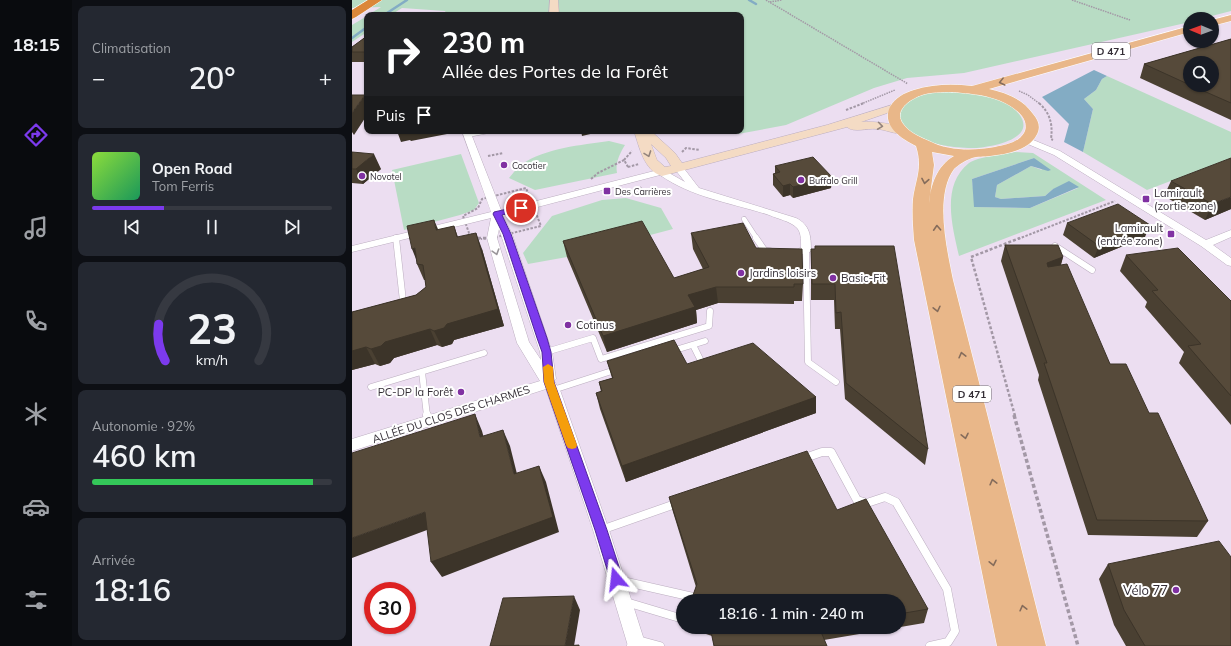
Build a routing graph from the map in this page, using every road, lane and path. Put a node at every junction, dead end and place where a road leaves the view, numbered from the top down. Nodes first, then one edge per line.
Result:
1 (357, 0) edge
2 (376, 0) edge
3 (554, 0) edge
4 (766, 0) edge
5 (782, 0) edge
6 (1072, 0) edge
7 (770, 2) junction
8 (352, 3) edge
9 (554, 12) edge
10 (352, 15) edge
11 (1231, 18) edge
12 (1130, 20) dead end
13 (1219, 22) edge
14 (1183, 31) edge
15 (1032, 74) junction
16 (908, 84) dead end
17 (972, 90) junction
18 (1011, 101) junction
19 (895, 107) junction
20 (831, 128) junction
21 (900, 130) junction
22 (467, 134) edge
23 (641, 134) edge
24 (647, 134) edge
25 (1026, 140) junction
26 (922, 143) junction
27 (970, 153) junction
28 (671, 156) junction
29 (624, 160) dead end
30 (709, 160) junction
31 (680, 168) junction
32 (662, 172) junction
33 (590, 180) dead end
34 (695, 189) junction
35 (1128, 195) junction
36 (497, 214) junction
37 (744, 220) dead end
38 (1231, 232) edge
39 (396, 238) junction
40 (1205, 244) junction
41 (1055, 246) edge
42 (352, 249) edge
43 (779, 251) edge
44 (792, 251) edge
45 (806, 251) junction
46 (1231, 263) edge
47 (1092, 270) dead end
48 (403, 301) edge
49 (710, 311) dead end
50 (706, 341) dead end
51 (693, 344) junction
52 (546, 352) junction
53 (484, 353) dead end
54 (663, 354) edge
55 (627, 366) edge
56 (704, 367) edge
57 (422, 372) junction
58 (836, 382) dead end
59 (551, 386) junction
60 (371, 387) dead end
61 (428, 421) junction
62 (352, 445) edge
63 (792, 462) edge
64 (690, 499) edge
65 (601, 530) junction
66 (616, 579) junction
67 (680, 594) edge
68 (623, 602) junction
69 (676, 617) edge
70 (634, 644) edge
71 (660, 646) edge
72 (930, 646) edge
73 (1011, 646) edge
74 (1032, 646) edge
75 (1078, 646) edge

1 - 8 highway
2 - 10 highway
3 - 9 main road
4 - 7 path
5 - 7 path
6 - 12 path
7 - 16 path
11 - 13 main road
14 - 15 main road, D 471
15 -> 17 main road, D 471
15 - 18 main road, D 471
17 - 18 main road
17 - 19 main road
18 - 25 main road
19 - 20 main road
19 - 21 main road
20 -> 21 main road
20 - 30 main road
21 - 26 main road
22 - 36 street
23 -> 32 main road
24 - 28 main road
25 - 27 main road
25 - 35 street
26 - 27 main road
26 -> 73 main road, D 471
74 -> 27 main road, D 471
28 - 30 main road
28 - 31 main road
29 - 33 path
30 - 31 main road
31 - 32 main road
31 - 34 street
32 - 34 street
32 - 36 street
34 - 45 street
35 - 40 street
35 - 75 path
36 - 39 street
36 - 52 street
36 -> 59 street
37 - 43 lane
38 - 40 street
39 - 42 street
39 - 48 lane
40 - 46 street
41 - 47 lane
44 - 45 lane
45 - 58 lane
49 - 52 lane
50 - 51 lane
51 - 54 lane
51 - 56 lane
52 - 59 street
53 - 57 lane
55 - 59 lane
57 - 60 lane
57 - 61 lane
59 - 61 street, ALLÉE DU CLOS DES CHARMES
59 - 65 street
61 - 62 street, ALLÉE DU CLOS DES CHARMES
63 - 72 lane
64 - 65 lane
65 - 66 street
66 - 67 lane
66 - 68 street
68 - 69 lane
68 - 70 street
70 - 71 lane

